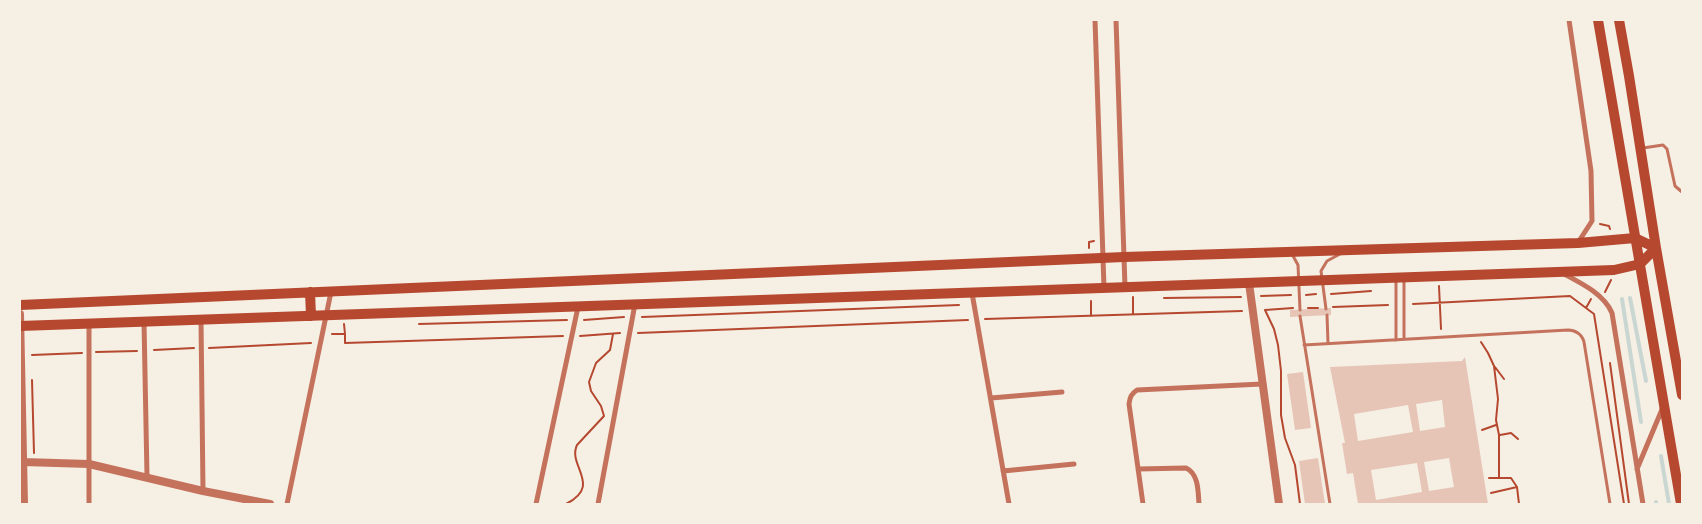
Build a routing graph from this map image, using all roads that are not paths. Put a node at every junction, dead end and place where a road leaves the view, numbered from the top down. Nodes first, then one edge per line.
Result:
1 (1095, 20) edge
2 (1116, 20) edge
3 (1570, 20) edge
4 (1598, 20) edge
5 (1619, 20) edge
6 (1640, 149) junction
7 (1682, 192) edge
8 (1635, 238) junction
9 (1578, 243) junction
10 (1656, 248) junction
11 (1291, 252) junction
12 (1347, 252) junction
13 (1124, 257) junction
14 (1103, 258) junction
15 (1640, 264) junction
16 (1561, 272) junction
17 (1323, 280) junction
18 (1299, 281) junction
19 (1398, 282) junction
20 (1249, 283) junction
21 (1125, 287) junction
22 (1104, 288) junction
23 (331, 291) junction
24 (310, 292) junction
25 (972, 293) junction
26 (635, 304) junction
27 (20, 305) edge
28 (578, 306) junction
29 (1326, 309) dead end
30 (1300, 310) dead end
31 (20, 314) edge
32 (326, 315) junction
33 (1327, 315) dead end
34 (311, 316) junction
35 (1300, 316) dead end
36 (201, 319) junction
37 (144, 321) junction
38 (89, 323) junction
39 (20, 326) edge
40 (1404, 339) junction
41 (1396, 340) junction
42 (1328, 342) junction
43 (1304, 345) junction
44 (1262, 384) junction
45 (1062, 392) dead end
46 (1682, 395) edge
47 (991, 398) junction
48 (1665, 402) junction
49 (23, 462) junction
50 (89, 464) junction
51 (1074, 464) dead end
52 (1138, 469) junction
53 (1637, 469) junction
54 (1003, 471) junction
55 (147, 476) junction
56 (203, 491) junction
57 (24, 504) edge
58 (89, 504) edge
59 (270, 504) edge
60 (287, 504) edge
61 (536, 504) edge
62 (598, 504) edge
63 (1009, 504) edge
64 (1143, 504) edge
65 (1199, 504) edge
66 (1279, 504) edge
67 (1330, 504) edge
68 (1610, 504) edge
69 (1643, 504) edge
70 (1682, 504) edge

1 - 14 street
2 - 13 street
3 - 9 street
4 - 8 main road
5 - 6 main road
6 - 7 lane
6 - 10 main road
8 - 9 main road
8 - 10 main road
8 - 15 main road
9 - 12 main road
10 - 15 main road
10 - 46 main road
11 - 12 main road
11 - 13 main road
11 - 18 lane
12 - 17 lane
13 - 14 main road
13 - 21 street
14 - 22 street
14 - 23 main road
15 - 16 main road
15 - 48 main road
16 - 19 main road
16 - 53 street
17 - 18 main road
17 - 19 main road
17 - 29 lane
18 - 20 main road
18 - 30 lane
19 - 40 lane
19 - 41 lane
20 - 21 main road
20 - 44 street
21 - 22 main road
22 - 25 main road
23 - 24 main road
23 - 32 street
24 - 27 main road
24 - 34 main road
25 - 26 main road
25 - 47 street
26 - 28 main road
26 - 62 street
28 - 32 main road
28 - 61 street
31 - 39 street
32 - 34 main road
32 - 60 street
33 - 42 lane
34 - 36 main road
35 - 43 lane
36 - 37 main road
36 - 56 street
37 - 38 main road
37 - 55 street
38 - 39 main road
38 - 50 street
39 - 49 street
40 - 41 lane
40 - 68 lane
41 - 42 lane
42 - 43 lane
43 - 67 lane
44 - 52 street
44 - 66 street
45 - 47 street
47 - 54 street
48 - 53 street
48 - 70 main road
49 - 50 street
49 - 57 street
50 - 55 street
50 - 58 street
51 - 54 street
52 - 64 street
52 - 65 street
53 - 69 street
54 - 63 street
55 - 56 street
56 - 59 street

